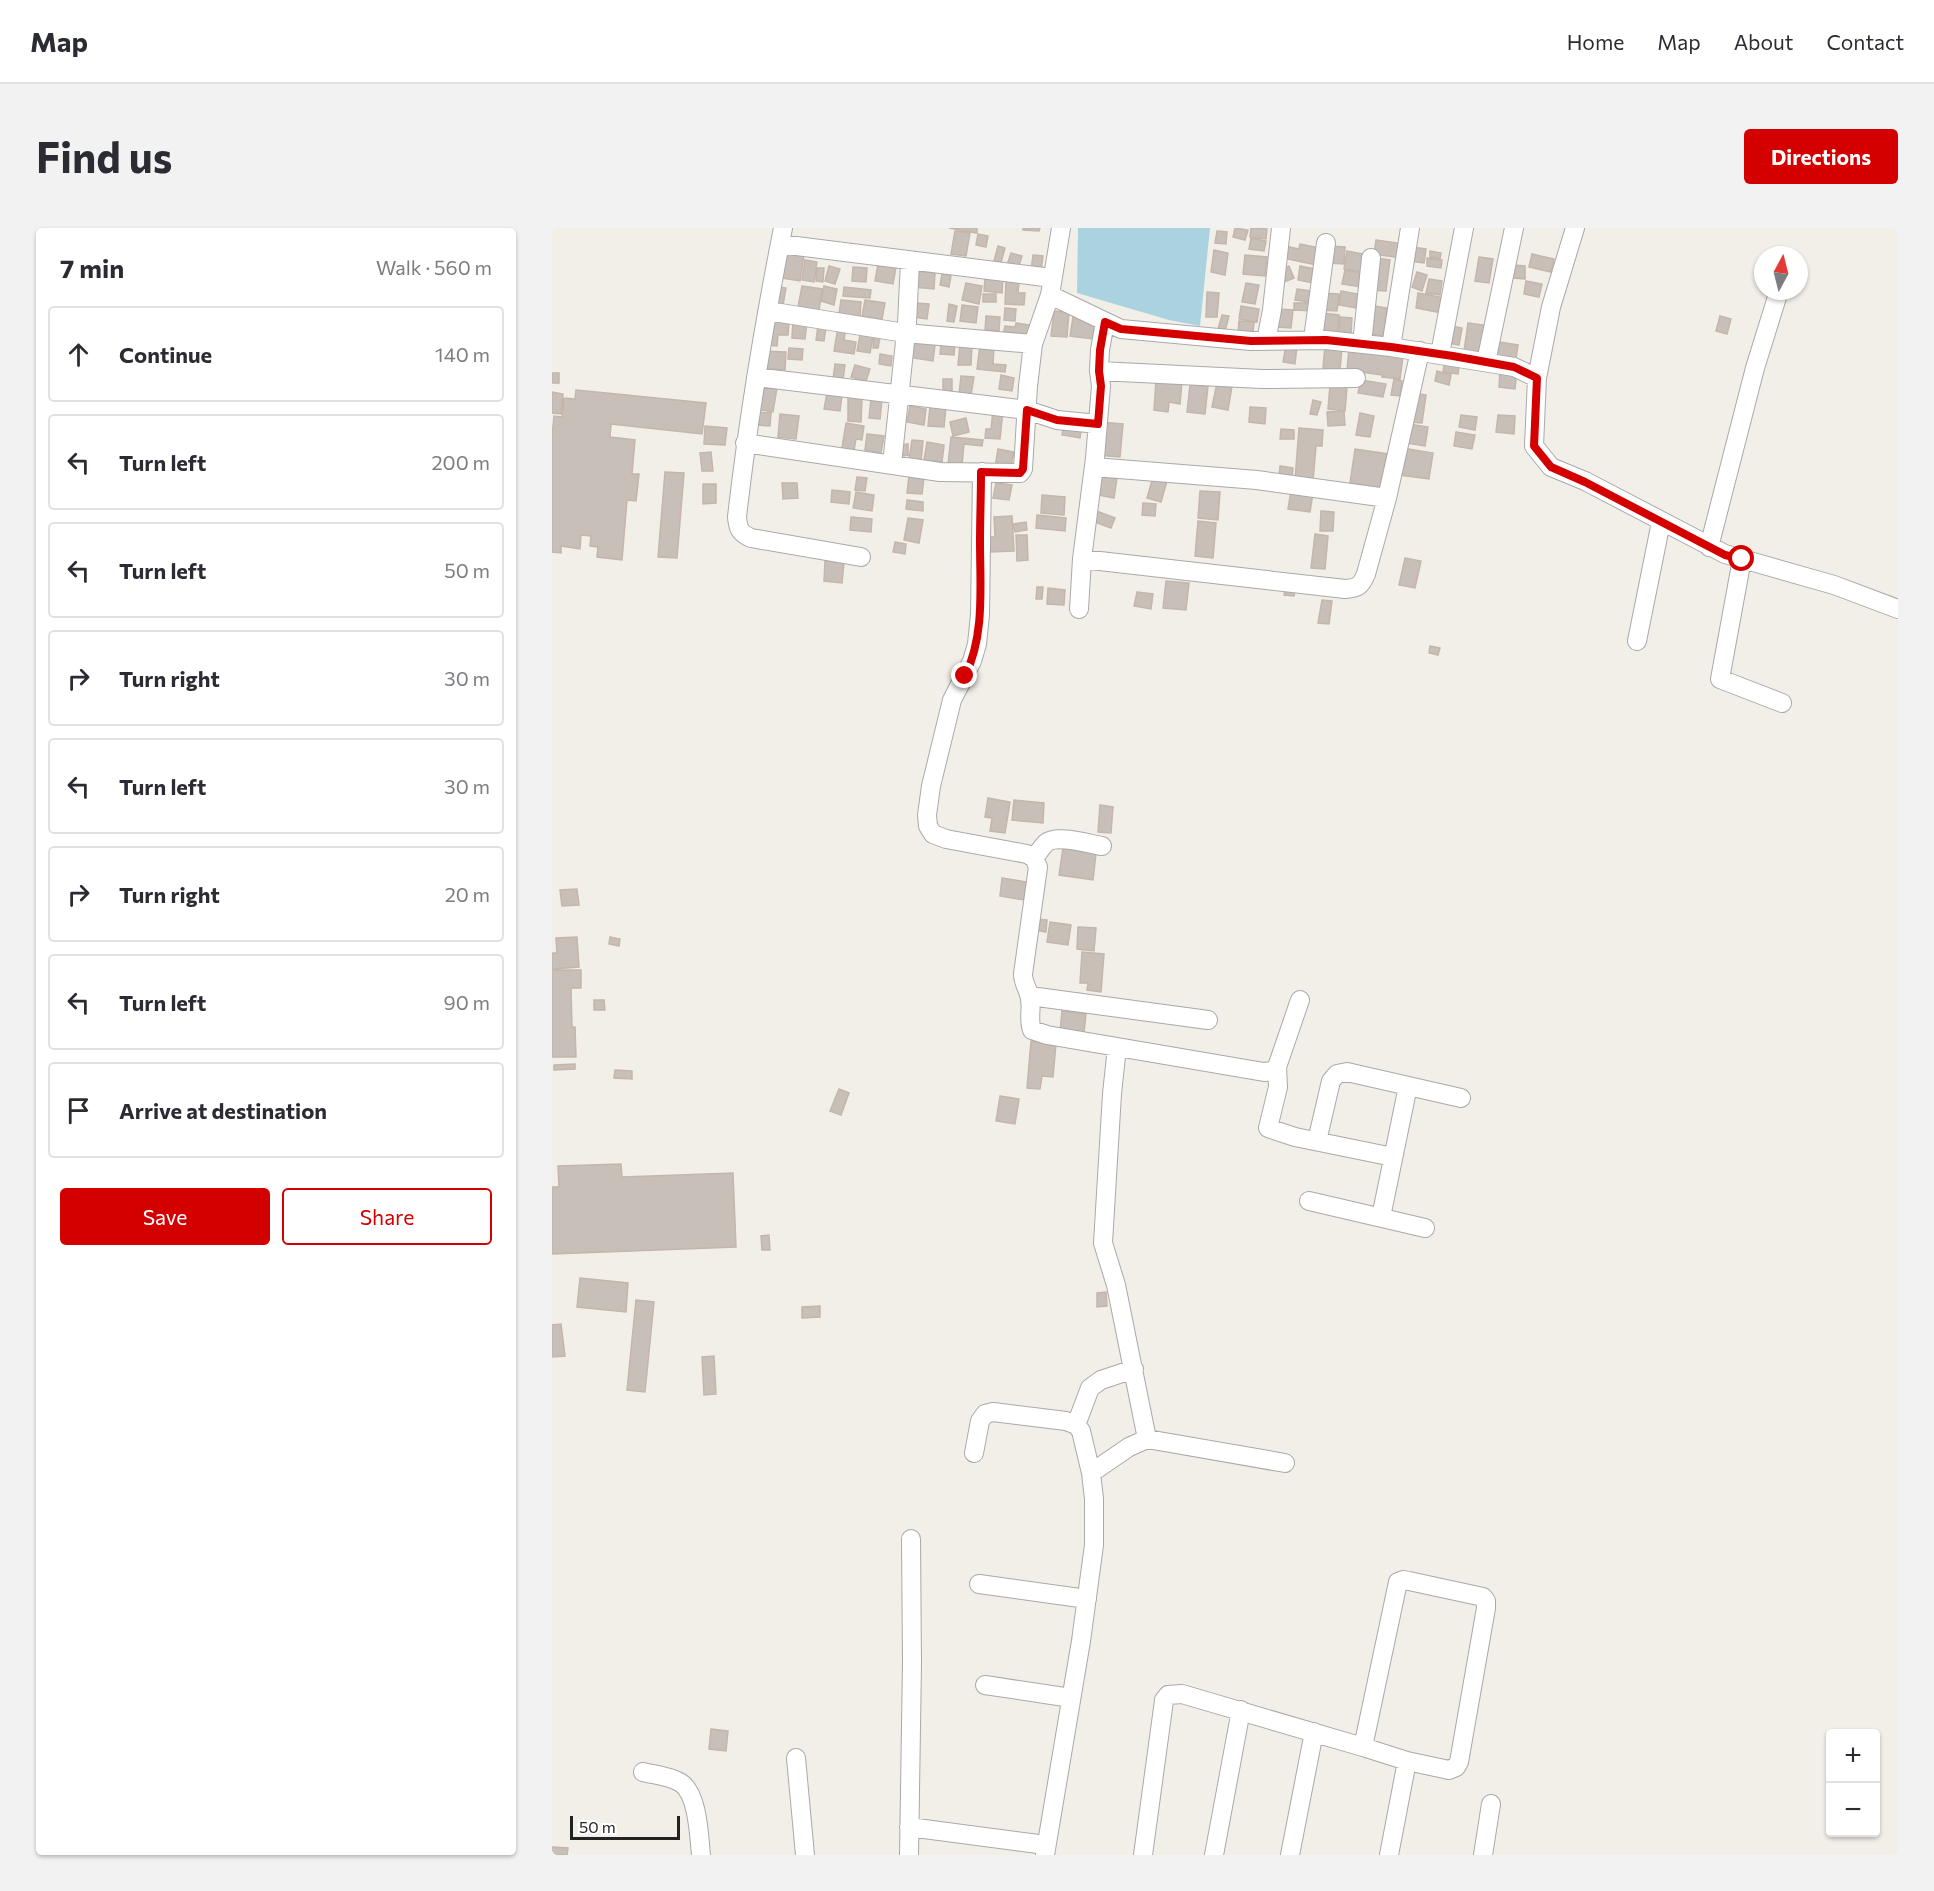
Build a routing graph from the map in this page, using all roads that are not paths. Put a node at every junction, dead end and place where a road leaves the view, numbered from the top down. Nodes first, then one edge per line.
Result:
1 (1061, 228) edge
2 (1281, 228) edge
3 (1410, 228) edge
4 (1464, 228) edge
5 (1514, 228) edge
6 (1575, 228) edge
7 (781, 236) edge
8 (1326, 243) dead end
9 (1371, 258) dead end
10 (910, 262) junction
11 (1051, 287) junction
12 (1776, 300) edge
13 (768, 310) junction
14 (1105, 322) junction
15 (905, 333) junction
16 (1313, 339) junction
17 (1266, 341) junction
18 (1033, 344) junction
19 (1362, 344) junction
20 (1391, 347) junction
21 (1420, 351) junction
22 (1440, 354) junction
23 (1486, 362) junction
24 (1099, 371) junction
25 (756, 377) junction
26 (1356, 378) dead end
27 (1537, 378) junction
28 (899, 393) junction
29 (1027, 410) junction
30 (1098, 424) junction
31 (745, 443) junction
32 (892, 464) junction
33 (1094, 467) junction
34 (981, 472) junction
35 (1387, 498) junction
36 (1661, 522) junction
37 (1709, 547) junction
38 (861, 557) dead end
39 (1082, 559) junction
40 (1742, 559) junction
41 (1079, 609) dead end
42 (1898, 609) edge
43 (1637, 641) dead end
44 (1782, 703) dead end
45 (1102, 846) dead end
46 (1034, 858) junction
47 (1030, 996) junction
48 (1300, 1000) dead end
49 (1208, 1020) dead end
50 (1117, 1047) junction
51 (1277, 1067) junction
52 (1408, 1086) junction
53 (1461, 1098) dead end
54 (1317, 1141) junction
55 (1393, 1157) junction
56 (1309, 1201) dead end
57 (1381, 1217) junction
58 (1425, 1228) dead end
59 (1134, 1369) junction
60 (1076, 1425) junction
61 (1147, 1439) junction
62 (974, 1453) dead end
63 (1285, 1463) dead end
64 (1090, 1473) junction
65 (911, 1539) dead end
66 (979, 1584) dead end
67 (1087, 1599) junction
68 (986, 1685) dead end
69 (1071, 1698) junction
70 (1241, 1710) junction
71 (1314, 1732) junction
72 (1363, 1747) junction
73 (796, 1758) dead end
74 (1407, 1761) junction
75 (644, 1772) dead end
76 (1491, 1804) dead end
77 (909, 1827) junction
78 (1046, 1850) edge
79 (701, 1855) edge
80 (805, 1855) edge
81 (909, 1855) edge
82 (1143, 1855) edge
83 (1214, 1855) edge
84 (1290, 1855) edge
85 (1389, 1855) edge
86 (1483, 1855) edge

1 - 11 street
2 - 17 street
3 - 20 street
4 - 22 street
5 - 23 street
6 - 27 street
7 - 10 street
7 - 13 street
8 - 16 street
9 - 19 street
10 - 11 street
10 - 15 street
11 - 14 street
11 - 18 street
12 - 37 street
13 - 15 street
13 - 25 street
14 - 17 street
14 - 24 street
15 - 18 street
15 - 28 street
16 - 17 street
16 - 19 street
18 - 29 street
19 - 20 street
20 - 21 street
21 - 22 street
21 - 35 street
22 - 23 street
23 - 27 street
24 - 26 street
24 - 30 street
25 - 28 street
25 - 31 street
27 - 36 street
28 - 29 street
28 - 32 street
29 - 30 street
29 - 34 street
30 - 33 street
31 - 32 street
31 - 38 street
32 - 34 street
33 - 35 street
33 - 39 street
34 - 46 street
35 - 39 street
36 - 37 street
36 - 43 street
37 - 40 street
39 - 41 street
40 - 42 street
40 - 44 street
45 - 46 street
46 - 47 street
47 - 49 street
47 - 50 street
48 - 51 street
50 - 51 street
50 - 59 street
51 - 54 street
52 - 53 street
52 - 54 street
52 - 55 street
54 - 55 street
55 - 57 street
56 - 57 street
57 - 58 street
59 - 60 street
59 - 61 street
60 - 62 street
60 - 64 street
61 - 63 street
61 - 64 street
64 - 67 street
65 - 77 street
66 - 67 street
67 - 69 street
68 - 69 street
69 - 78 street
70 - 71 street
70 - 82 street
70 - 83 street
71 - 72 street
71 - 84 street
72 - 74 street
72 - 74 street
73 - 80 street
74 - 85 street
75 - 79 street
76 - 86 street
77 - 78 street
77 - 81 street

